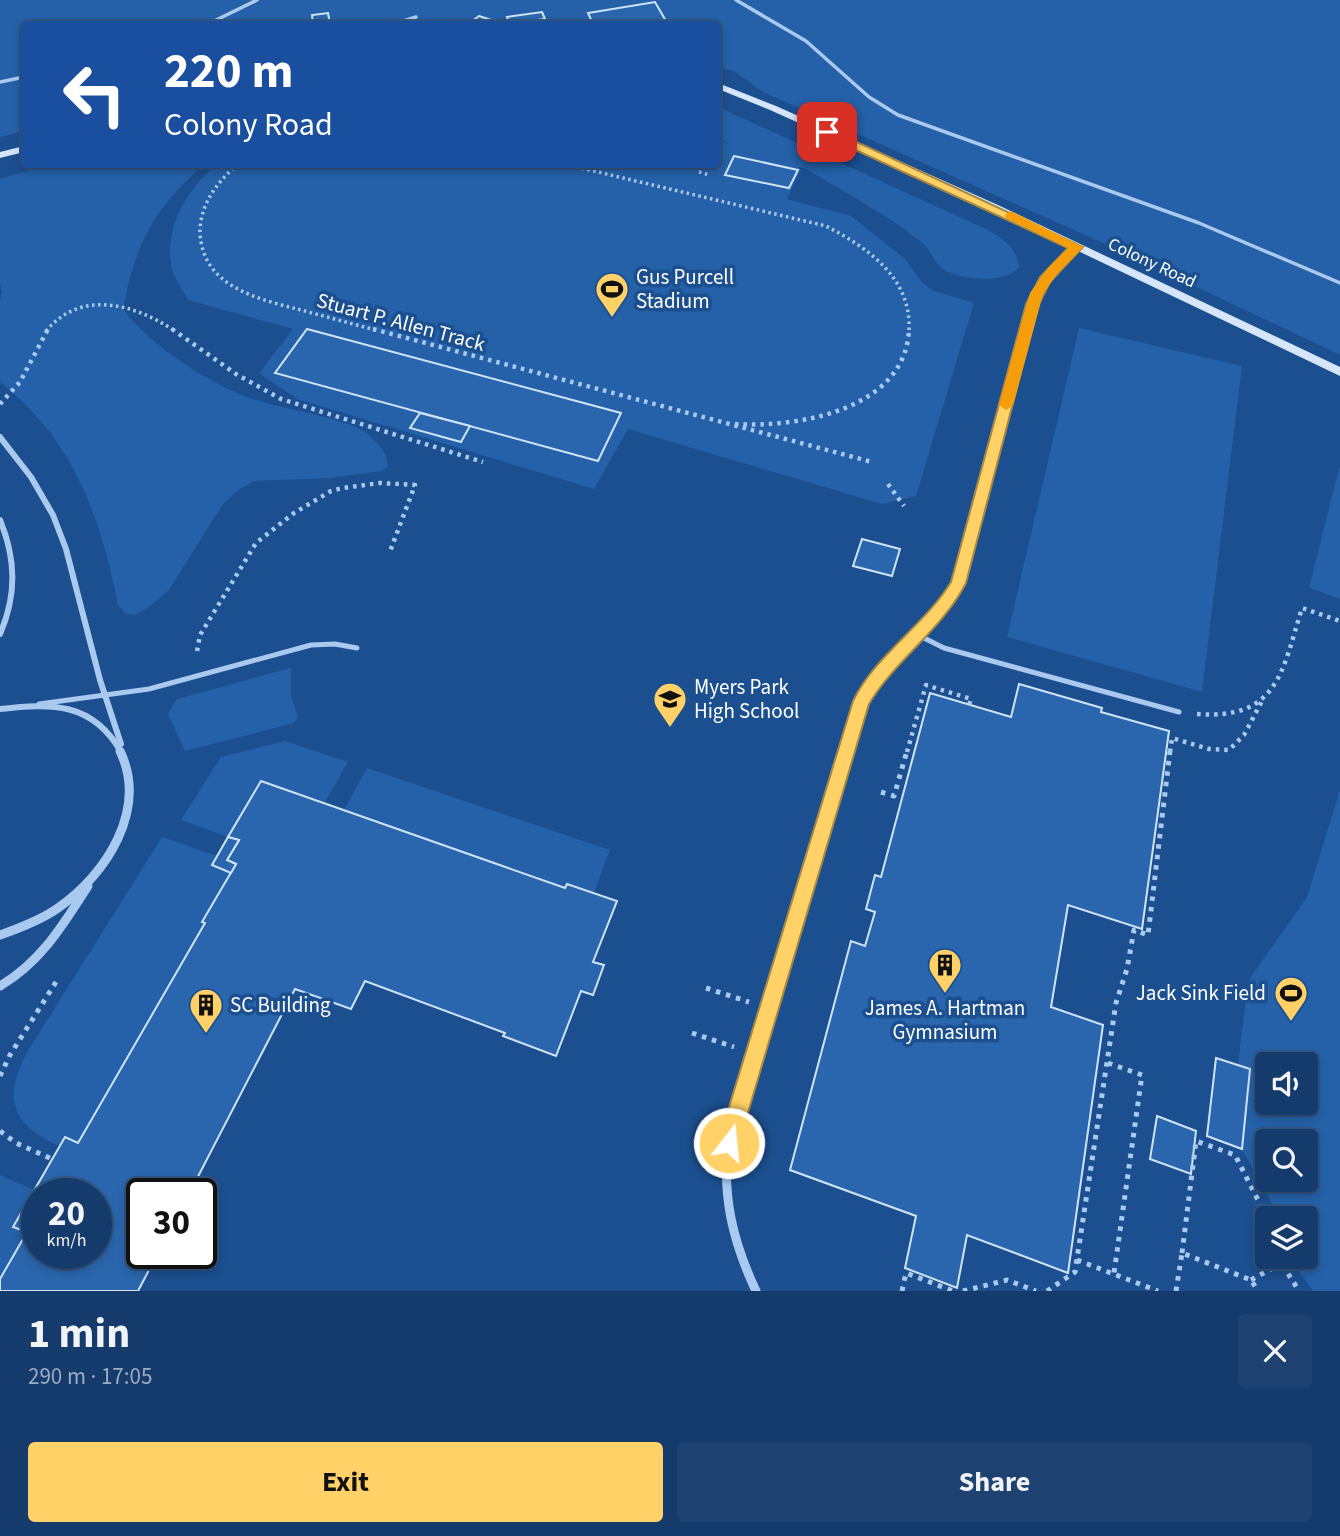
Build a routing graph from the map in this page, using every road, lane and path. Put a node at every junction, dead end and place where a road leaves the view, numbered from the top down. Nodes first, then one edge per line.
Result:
1 (257, 0) edge
2 (736, 0) edge
3 (416, 17) dead end
4 (214, 21) edge
5 (403, 21) edge
6 (21, 78) edge
7 (0, 82) edge
8 (721, 87) edge
9 (21, 150) edge
10 (1, 155) edge
11 (234, 168) edge
12 (581, 168) edge
13 (699, 172) dead end
14 (710, 175) dead end
15 (1077, 247) junction
16 (1340, 283) edge
17 (1340, 372) edge
18 (0, 404) edge
19 (707, 419) junction
20 (0, 437) edge
21 (483, 462) dead end
22 (872, 462) dead end
23 (888, 484) dead end
24 (904, 506) dead end
25 (0, 520) edge
26 (389, 554) dead end
27 (1340, 621) edge
28 (0, 634) edge
29 (918, 635) junction
30 (358, 648) dead end
31 (197, 651) dead end
32 (106, 696) junction
33 (1262, 701) junction
34 (39, 704) junction
35 (969, 705) dead end
36 (0, 709) edge
37 (1179, 712) joint
38 (123, 751) junction
39 (881, 792) dead end
40 (106, 858) junction
41 (0, 935) edge
42 (56, 982) dead end
43 (0, 986) edge
44 (706, 988) dead end
45 (768, 1009) junction
46 (692, 1032) dead end
47 (0, 1052) edge
48 (10, 1055) junction
49 (755, 1055) junction
50 (1108, 1063) junction
51 (0, 1076) edge
52 (0, 1131) edge
53 (52, 1159) dead end
54 (1260, 1206) edge
55 (1182, 1254) junction
56 (1077, 1260) junction
57 (1266, 1269) edge
58 (1284, 1269) edge
59 (1114, 1273) junction
60 (1251, 1280) junction
61 (756, 1291) edge
62 (902, 1291) edge
63 (953, 1291) edge
64 (964, 1291) edge
65 (1037, 1291) edge
66 (1047, 1291) edge
67 (1158, 1291) edge
68 (1176, 1291) edge
69 (1258, 1291) edge
70 (1299, 1291) edge

1 - 4 lane
2 - 16 lane
3 - 5 lane
6 - 7 lane
8 - 15 street, Colony Road
9 - 10 street
11 - 19 path, Stuart P. Allen Track
12 - 19 path, Stuart P. Allen Track
13 - 14 path
15 - 17 street, Colony Road
15 - 29 street
18 - 21 path
19 - 22 path, Stuart P. Allen Track
20 - 32 street
23 - 24 path
25 - 28 street
26 - 31 path
27 - 33 path
29 - 37 lane
29 - 45 street
30 - 32 lane
32 - 34 lane
32 - 38 street
33 - 37 path
33 - 50 path
34 - 36 street
34 - 38 street
35 - 39 path
38 - 40 street
40 - 41 street
40 - 43 street
42 - 48 path
44 - 45 path
45 - 49 street
46 - 49 path
47 - 48 path
48 - 51 path
49 - 61 street
50 - 56 path
50 - 59 path
52 - 53 path
54 - 55 path
55 - 60 path
55 - 68 path
56 - 59 path
56 - 66 path
57 - 60 path
58 - 70 path
59 - 67 path
60 - 69 path
62 - 63 path
64 - 65 path

